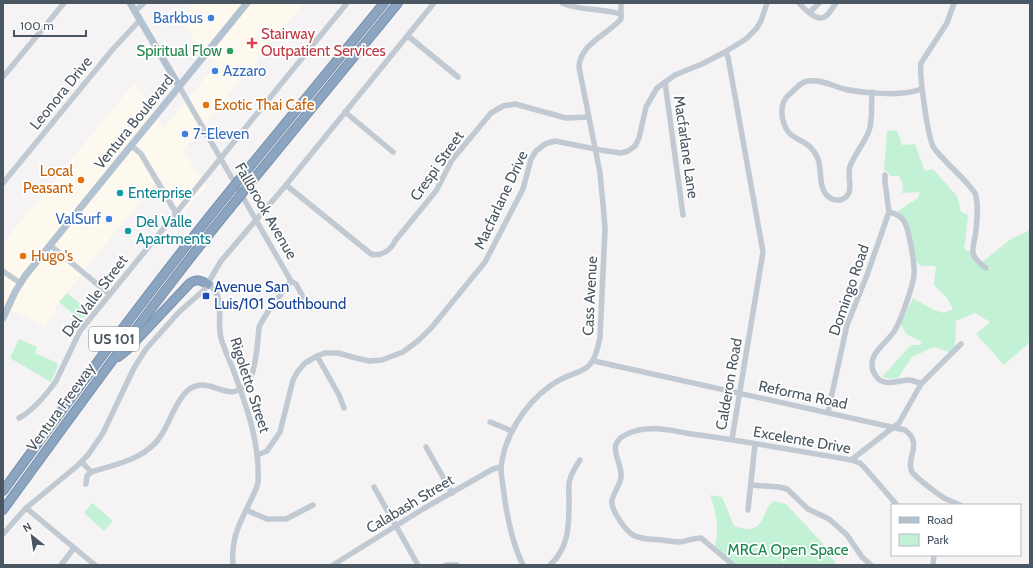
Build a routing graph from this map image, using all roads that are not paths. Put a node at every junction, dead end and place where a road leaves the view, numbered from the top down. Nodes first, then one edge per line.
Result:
1 (64, 3) edge
2 (130, 3) edge
3 (144, 3) edge
4 (247, 3) edge
5 (347, 3) edge
6 (384, 3) edge
7 (398, 3) edge
8 (434, 3) edge
9 (562, 3) edge
10 (621, 3) edge
11 (767, 3) edge
12 (799, 3) edge
13 (818, 3) edge
14 (836, 3) edge
15 (954, 3) edge
16 (135, 11) junction
17 (810, 12) junction
18 (620, 14) junction
19 (140, 20) junction
20 (408, 36) junction
21 (725, 52) junction
22 (3, 77) edge
23 (458, 77) dead end
24 (665, 82) junction
25 (179, 86) junction
26 (922, 89) junction
27 (872, 92) junction
28 (345, 112) junction
29 (588, 117) junction
30 (132, 146) junction
31 (595, 149) junction
32 (392, 152) dead end
33 (221, 158) junction
34 (885, 175) dead end
35 (3, 183) edge
36 (286, 185) junction
37 (889, 212) junction
38 (176, 213) junction
39 (683, 214) dead end
40 (256, 220) junction
41 (50, 245) junction
42 (986, 268) dead end
43 (3, 271) edge
44 (292, 282) junction
45 (20, 283) junction
46 (208, 284) junction
47 (109, 294) junction
48 (308, 306) dead end
49 (3, 318) edge
50 (961, 344) dead end
51 (317, 356) junction
52 (112, 361) junction
53 (594, 361) junction
54 (922, 384) junction
55 (240, 389) junction
56 (740, 393) junction
57 (344, 408) dead end
58 (828, 412) junction
59 (19, 418) dead end
60 (490, 422) dead end
61 (894, 426) junction
62 (512, 431) junction
63 (732, 439) junction
64 (755, 444) junction
65 (426, 447) dead end
66 (257, 455) junction
67 (580, 460) dead end
68 (851, 460) junction
69 (82, 462) junction
70 (501, 467) junction
71 (91, 472) junction
72 (86, 484) dead end
73 (751, 485) junction
74 (374, 487) dead end
75 (3, 490) edge
76 (452, 493) junction
77 (896, 504) edge
78 (958, 504) edge
79 (313, 505) dead end
80 (26, 508) junction
81 (3, 510) edge
82 (246, 510) junction
83 (748, 510) dead end
84 (397, 526) junction
85 (3, 534) edge
86 (74, 548) junction
87 (61, 565) edge
88 (94, 565) edge
89 (232, 565) edge
90 (333, 565) edge
91 (418, 565) edge
92 (446, 565) edge
93 (457, 565) edge
94 (523, 565) edge
95 (550, 565) edge
96 (732, 565) edge
97 (871, 565) edge

1 - 22 street
2 - 16 main road, Fallbrook Avenue
3 - 16 street
4 - 25 main road, Ventura Boulevard
5 - 33 street, Del Valle Street
6 - 75 highway, Ventura Freeway / US 101, bridge
7 - 52 highway, Ventura Freeway / US 101, bridge
8 - 20 street
9 - 18 street
10 - 18 street, Cass Avenue
11 - 21 street, Macfarlane Drive
12 - 17 street
13 - 17 street
14 - 17 street
15 - 26 street
16 - 19 main road, Fallbrook Avenue
18 - 29 street, Cass Avenue
19 - 25 main road, Fallbrook Avenue
19 - 35 street, Leonora Drive
20 - 23 street
20 - 28 street
21 - 24 street, Macfarlane Drive
21 - 56 street, Calderon Road
24 - 31 street, Macfarlane Drive
24 - 39 street, Macfarlane Lane
25 - 30 main road, Ventura Boulevard
25 - 33 street, Fallbrook Avenue
26 - 27 street
26 - 42 street
27 - 27 street
28 - 32 street
28 - 36 street
29 - 31 street, Cass Avenue
29 - 36 street, Crespi Street
30 - 38 street
30 - 41 main road, Ventura Boulevard
31 - 51 street, Macfarlane Drive
31 - 53 street, Cass Avenue
33 - 38 street, Del Valle Street
33 - 40 street, Fallbrook Avenue
34 - 37 street, Domingo Road
36 - 40 street
37 - 54 street
37 - 58 street, Domingo Road
38 - 47 street, Del Valle Street
40 - 44 street, Fallbrook Avenue
40 - 46 street
41 - 45 main road, Ventura Boulevard
41 - 47 street
43 - 45 street
44 - 48 street, Fallbrook Avenue
44 - 55 street
45 - 49 main road, Ventura Boulevard
46 - 52 highway
46 - 55 street, Rigoletto Street
46 - 69 street
47 - 59 street, Del Valle Street
50 - 54 street
51 - 57 street
51 - 66 street, Macfarlane Drive
52 - 81 highway, Ventura Freeway / US 101
53 - 56 street, Reforma Road
53 - 62 street
54 - 61 street
55 - 66 street, Rigoletto Street
55 - 71 street
56 - 58 street, Reforma Road
56 - 63 street, Calderon Road
58 - 61 street, Reforma Road
60 - 62 street
61 - 68 street
61 - 78 street, Reforma Road
62 - 70 street
63 - 64 street, Excelente Drive
63 - 96 street, Calderon Road
64 - 68 street, Excelente Drive
64 - 73 street
65 - 76 street
66 - 82 street, Rigoletto Street
67 - 95 street
68 - 77 street, Excelente Drive
69 - 71 street
69 - 80 street
70 - 76 street, Calabash Street
70 - 94 street
71 - 72 street
73 - 83 street
73 - 97 street
74 - 84 street
76 - 84 street, Calabash Street
79 - 82 street
80 - 85 street
80 - 86 street
82 - 89 street, Rigoletto Street
84 - 90 street, Calabash Street
84 - 91 street
86 - 87 street
86 - 88 street
92 - 93 street

